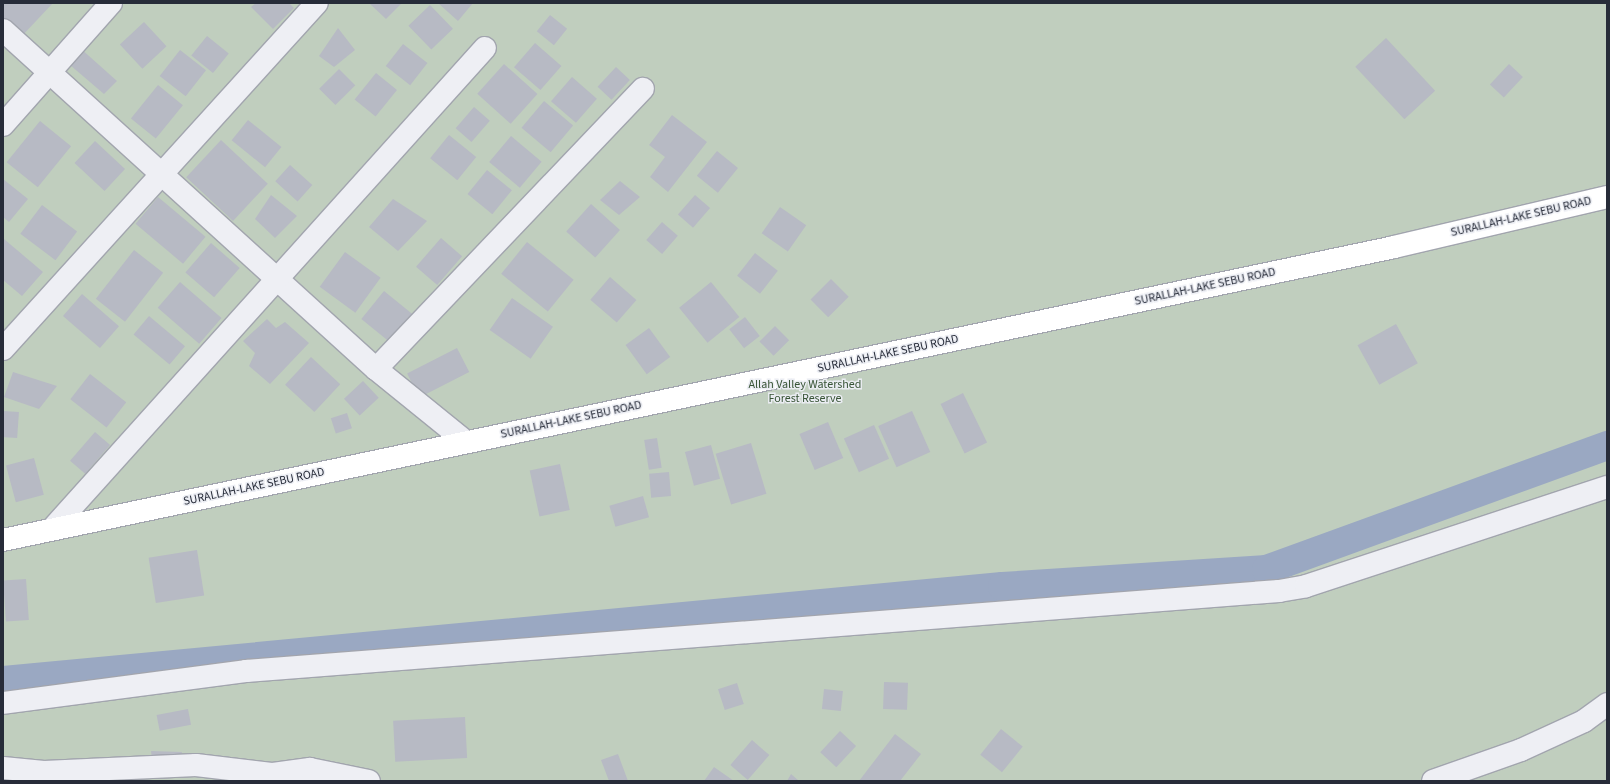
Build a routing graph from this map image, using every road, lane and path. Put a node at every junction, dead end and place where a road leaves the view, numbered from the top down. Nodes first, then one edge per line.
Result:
1 (111, 3) edge
2 (317, 3) edge
3 (3, 30) edge
4 (485, 48) dead end
5 (50, 71) junction
6 (643, 89) dead end
7 (3, 125) edge
8 (162, 174) junction
9 (1607, 197) edge
10 (276, 279) junction
11 (3, 349) edge
12 (376, 368) junction
13 (466, 442) junction
14 (1607, 486) edge
15 (52, 529) junction
16 (3, 540) edge
17 (3, 703) edge
18 (1607, 704) edge
19 (3, 768) edge
20 (141, 774) edge
21 (45, 776) edge
22 (369, 781) edge
23 (1433, 781) edge

1 - 5 street
2 - 8 street
3 - 5 street
4 - 10 street
5 - 7 street
5 - 8 street
6 - 12 street
8 - 10 street
8 - 11 street
9 - 13 main road, SURALLAH-LAKE SEBU ROAD
10 - 12 street
10 - 15 street
12 - 13 street
13 - 15 main road, SURALLAH-LAKE SEBU ROAD
14 - 17 street
15 - 16 main road, SURALLAH-LAKE SEBU ROAD
18 - 23 street
19 - 21 street
20 - 21 street
20 - 22 street

